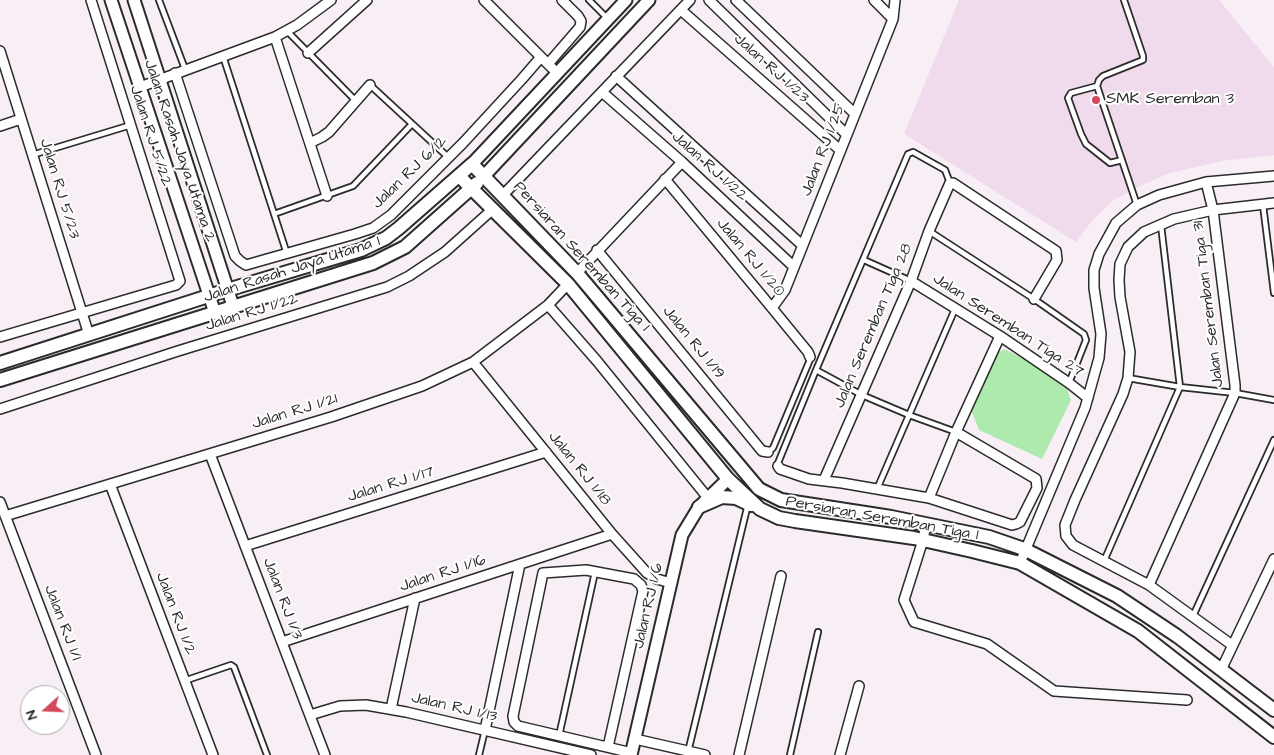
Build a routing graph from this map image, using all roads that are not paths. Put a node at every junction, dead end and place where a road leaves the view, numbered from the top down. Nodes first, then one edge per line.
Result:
1 (91, 0) edge
2 (111, 0) edge
3 (134, 0) edge
4 (159, 0) edge
5 (331, 0) edge
6 (367, 0) edge
7 (484, 0) edge
8 (562, 0) edge
9 (589, 0) edge
10 (626, 0) edge
11 (649, 0) edge
12 (690, 0) edge
13 (709, 0) edge
14 (736, 0) edge
15 (874, 0) edge
16 (895, 0) edge
17 (1124, 0) edge
18 (681, 10) junction
19 (608, 19) junction
20 (893, 19) junction
21 (287, 31) junction
22 (275, 37) junction
23 (0, 52) edge
24 (308, 52) junction
25 (223, 56) junction
26 (541, 57) junction
27 (548, 64) junction
28 (185, 69) junction
29 (175, 73) junction
30 (557, 73) junction
31 (616, 76) junction
32 (158, 79) junction
33 (370, 85) joint
34 (1097, 86) junction
35 (140, 87) junction
36 (602, 92) junction
37 (356, 101) junction
38 (854, 113) junction
39 (21, 119) junction
40 (412, 124) junction
41 (131, 125) junction
42 (0, 126) edge
43 (846, 134) junction
44 (310, 144) junction
45 (840, 150) junction
46 (32, 155) junction
47 (448, 157) junction
48 (1122, 160) junction
49 (682, 162) junction
50 (472, 164) junction
51 (459, 176) junction
52 (484, 176) junction
53 (1274, 176) edge
54 (665, 180) junction
55 (1206, 182) junction
56 (950, 183) junction
57 (471, 188) junction
58 (503, 195) junction
59 (327, 196) junction
60 (1263, 203) junction
61 (1274, 203) edge
62 (1137, 205) junction
63 (493, 209) junction
64 (1212, 210) junction
65 (274, 214) junction
66 (1160, 224) junction
67 (929, 231) junction
68 (802, 245) junction
69 (597, 250) junction
70 (287, 254) junction
71 (864, 260) junction
72 (794, 267) junction
73 (577, 273) junction
74 (911, 281) junction
75 (568, 284) junction
76 (227, 290) junction
77 (1274, 293) edge
78 (210, 296) junction
79 (1034, 299) junction
80 (548, 305) junction
81 (233, 306) junction
82 (772, 308) junction
83 (955, 308) junction
84 (215, 313) junction
85 (82, 314) junction
86 (89, 335) junction
87 (1000, 336) junction
88 (0, 337) edge
89 (810, 358) joint
90 (473, 362) junction
91 (0, 363) edge
92 (816, 370) junction
93 (1128, 378) junction
94 (0, 380) edge
95 (1069, 382) junction
96 (1180, 387) junction
97 (1235, 392) junction
98 (862, 395) junction
99 (1088, 398) junction
100 (1274, 400) edge
101 (0, 409) edge
102 (909, 415) junction
103 (956, 432) junction
104 (1274, 440) edge
105 (546, 452) junction
106 (768, 452) joint
107 (210, 454) junction
108 (778, 466) joint
109 (741, 468) junction
110 (728, 479) junction
111 (824, 480) junction
112 (110, 484) junction
113 (877, 489) junction
114 (930, 498) junction
115 (0, 502) edge
116 (704, 502) junction
117 (748, 503) junction
118 (760, 509) junction
119 (5, 516) junction
120 (926, 524) junction
121 (612, 534) junction
122 (923, 540) junction
123 (245, 546) junction
124 (1024, 549) junction
125 (542, 557) junction
126 (1274, 559) edge
127 (1104, 561) junction
128 (1020, 563) junction
129 (520, 564) junction
130 (595, 572) junction
131 (543, 573) junction
132 (781, 576) dead end
133 (653, 577) junction
134 (671, 583) junction
135 (641, 585) junction
136 (1149, 586) junction
137 (415, 598) junction
138 (1192, 617) junction
139 (818, 632) dead end
140 (282, 642) junction
141 (1232, 645) junction
142 (1220, 670) junction
143 (184, 680) junction
144 (859, 686) dead end
145 (1187, 700) dead end
146 (390, 710) junction
147 (1274, 710) edge
148 (310, 715) junction
149 (485, 730) junction
150 (558, 736) junction
151 (1274, 737) edge
152 (635, 739) junction
153 (608, 747) junction
154 (688, 753) edge
155 (631, 754) edge
156 (96, 755) edge
157 (213, 755) edge
158 (267, 755) edge
159 (325, 755) edge
160 (479, 755) edge
161 (591, 755) edge
162 (705, 755) edge
163 (739, 755) edge
164 (790, 755) edge
165 (840, 755) edge

1 - 41 street, Jalan RJ 5/22
2 - 35 street, Jalan Rasah Jaya Utama 2
3 - 32 street, Jalan Rasah Jaya Utama 2
4 - 28 lane
5 - 21 street
6 - 24 street
7 - 26 street
8 - 27 street
9 - 19 lane
10 - 19 street, Jalan Rasah Jaya Utama 1
11 - 52 street, Jalan Rasah Jaya Utama 1
12 - 18 street
13 - 43 street, Jalan RJ 1/23
14 - 38 street, Jalan RJ 1/23
15 - 20 street
16 - 20 street, Jalan RJ 1/25
17 - 34 lane
18 - 31 street
18 - 45 street, Jalan RJ 1/23
19 - 30 street, Jalan Rasah Jaya Utama 1
20 - 38 street, Jalan RJ 1/25
21 - 22 street
21 - 24 lane
22 - 25 street
22 - 44 street
23 - 39 street, Jalan RJ 5/23
24 - 37 lane
25 - 28 street
25 - 65 lane
26 - 27 street
26 - 47 street, Jalan RJ 6/12
27 - 30 street
28 - 29 street
29 - 32 street
29 - 70 street, Jalan RJ 6/12
30 - 50 street, Jalan Rasah Jaya Utama 1
31 - 36 street
31 - 68 street, Jalan RJ 1/22
32 - 35 street
32 - 76 street, Jalan Rasah Jaya Utama 2
33 - 37 street
33 - 40 lane
34 - 48 lane
34 - 48 lane
35 - 78 street, Jalan Rasah Jaya Utama 2
36 - 49 street, Jalan RJ 1/22
36 - 58 street
37 - 44 street
38 - 43 street, Jalan RJ 1/25
39 - 42 street
39 - 46 street, Jalan RJ 5/23
40 - 47 lane
40 - 59 lane
41 - 46 lane
41 - 85 street, Jalan RJ 5/22
43 - 45 street, Jalan RJ 1/25
44 - 59 street
45 - 68 street, Jalan RJ 1/25
46 - 85 street, Jalan RJ 5/23
47 - 70 street, Jalan RJ 6/12
48 - 62 lane
49 - 54 street
49 - 72 street, Jalan RJ 1/22
50 - 51 main road, Jalan Rasah Jaya Utama 1
50 - 52 main road, Persiaran Seremban Tiga 1
51 - 57 main road, Persiaran Seremban Tiga 1
51 - 76 main road, Jalan Rasah Jaya Utama 1
52 - 57 main road, Jalan Rasah Jaya Utama 1
52 - 58 main road, Persiaran Seremban Tiga 1
53 - 55 street
54 - 69 street
54 - 82 street, Jalan RJ 1/20
55 - 62 street
55 - 64 street, Jalan Seremban Tiga 31
56 - 67 street, Jalan Seremban Tiga 28
56 - 71 lane
56 - 79 street
57 - 63 main road, Persiaran Seremban Tiga 1
57 - 81 main road, Jalan Rasah Jaya Utama 1
58 - 73 main road, Persiaran Seremban Tiga 1
59 - 65 lane
60 - 61 street
60 - 64 street
60 - 77 lane
62 - 99 street
63 - 75 main road, Persiaran Seremban Tiga 1
63 - 101 street, Jalan RJ 1/22
64 - 66 street
64 - 97 street, Jalan Seremban Tiga 31
65 - 70 lane
66 - 93 street
66 - 96 lane
67 - 74 street, Jalan Seremban Tiga 28
67 - 79 lane
68 - 72 street, Jalan RJ 1/25
69 - 73 street
69 - 106 street, Jalan RJ 1/19
71 - 74 lane
71 - 92 lane
72 - 82 street, Jalan RJ 1/25
73 - 75 main road
73 - 109 main road, Persiaran Seremban Tiga 1
74 - 83 street, Jalan Seremban Tiga 27
74 - 98 street, Jalan Seremban Tiga 28
75 - 80 street, Jalan RJ 1/21
75 - 110 main road, Persiaran Seremban Tiga 1
76 - 78 main road, Jalan Rasah Jaya Utama 1
76 - 81 street, Jalan Rasah Jaya Utama 2
78 - 84 street, Jalan Rasah Jaya Utama 2
78 - 86 main road, Jalan Rasah Jaya Utama 1
79 - 95 lane
80 - 90 street, Jalan RJ 1/21
80 - 116 street
81 - 84 main road, Jalan Rasah Jaya Utama 1
82 - 89 street, Jalan RJ 1/20
83 - 87 street, Jalan Seremban Tiga 27
83 - 102 lane
84 - 94 main road, Jalan Rasah Jaya Utama 1
85 - 86 street, Jalan RJ 5/23
85 - 88 street
86 - 91 main road, Jalan Rasah Jaya Utama 1
87 - 95 street, Jalan Seremban Tiga 27
87 - 103 street
89 - 106 lane
90 - 105 street, Jalan RJ 1/18
90 - 107 street, Jalan RJ 1/21
92 - 98 lane
92 - 108 lane
93 - 96 lane
93 - 127 street
95 - 99 street, Jalan Seremban Tiga 27
96 - 97 lane
96 - 127 lane
97 - 100 lane
97 - 136 street, Jalan Seremban Tiga 31
98 - 102 lane
98 - 111 street, Jalan Seremban Tiga 28
99 - 124 street
102 - 103 lane
102 - 113 lane
103 - 114 street
103 - 114 street
104 - 138 lane
105 - 121 street, Jalan RJ 1/18
105 - 123 street, Jalan RJ 1/17
107 - 112 street, Jalan RJ 1/21
107 - 123 street, Jalan RJ 1/3
108 - 111 street
109 - 110 main road
109 - 120 main road, Persiaran Seremban Tiga 1
110 - 116 street, Jalan RJ 1/6
110 - 118 main road, Persiaran Seremban Tiga 1
111 - 113 street
112 - 119 street, Jalan RJ 1/21
112 - 143 street, Jalan RJ 1/2
113 - 114 street
115 - 119 street, Jalan RJ 1/1
116 - 117 main road
116 - 134 street, Jalan RJ 1/6
117 - 118 main road
117 - 154 lane
118 - 122 main road, Persiaran Seremban Tiga 1
119 - 156 street, Jalan RJ 1/1
120 - 122 street
120 - 124 main road, Persiaran Seremban Tiga 1
121 - 125 street, Jalan RJ 1/16
121 - 133 street, Jalan RJ 1/18
122 - 128 main road, Persiaran Seremban Tiga 1
122 - 145 street
123 - 140 street, Jalan RJ 1/3
124 - 128 street
124 - 142 main road, Persiaran Seremban Tiga 1
125 - 129 street, Jalan RJ 1/16
125 - 131 street
126 - 141 street
127 - 136 street
128 - 151 main road, Persiaran Seremban Tiga 1
129 - 137 street, Jalan RJ 1/16
129 - 149 street
130 - 131 street
130 - 135 street
130 - 150 lane
131 - 150 street
132 - 163 street
133 - 134 street, Jalan RJ 1/18
133 - 135 street
134 - 152 street, Jalan RJ 1/6
135 - 153 street
136 - 138 street
137 - 140 street, Jalan RJ 1/16
137 - 146 street
138 - 141 street
139 - 164 lane
140 - 148 street, Jalan RJ 1/3
141 - 142 street
142 - 147 main road, Persiaran Seremban Tiga 1
143 - 157 street, Jalan RJ 1/2
143 - 158 lane
144 - 165 street
146 - 148 street, Jalan RJ 1/13
146 - 149 street, Jalan RJ 1/13
148 - 159 street, Jalan RJ 1/3
149 - 160 lane
149 - 161 street, Jalan RJ 1/13
150 - 153 street
152 - 154 street
152 - 155 street, Jalan RJ 1/6
153 - 155 street
154 - 162 street

